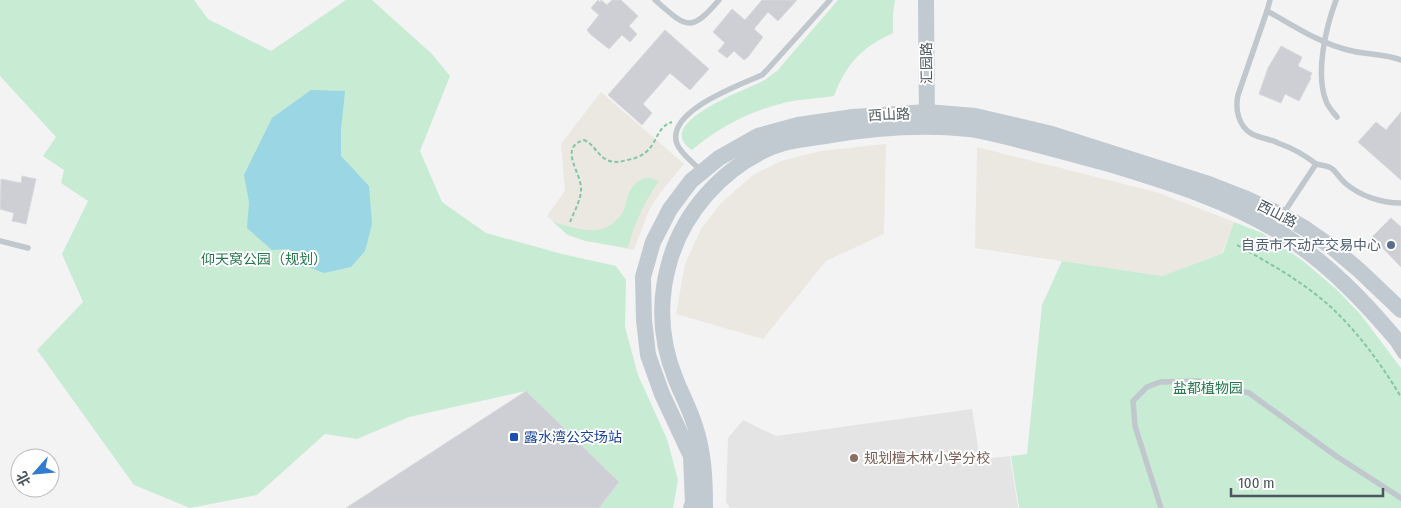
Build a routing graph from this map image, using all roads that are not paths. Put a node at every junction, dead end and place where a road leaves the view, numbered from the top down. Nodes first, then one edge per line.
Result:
1 (656, 0) edge
2 (719, 0) edge
3 (830, 0) edge
4 (926, 0) edge
5 (1270, 0) edge
6 (1336, 0) edge
7 (1267, 11) junction
8 (1323, 41) junction
9 (1401, 60) edge
10 (1337, 117) dead end
11 (927, 119) junction
12 (1316, 164) junction
13 (702, 172) junction
14 (1401, 202) edge
15 (1282, 215) junction
16 (0, 241) edge
17 (28, 248) dead end
18 (1366, 304) junction
19 (1401, 310) edge
20 (1401, 345) edge
21 (1401, 356) edge
22 (1401, 498) edge
23 (691, 508) edge
24 (705, 508) edge
25 (1161, 508) edge

1 - 2 lane
3 - 13 lane
4 - 11 main road, 汇园路
5 - 7 lane
6 - 8 lane
7 - 8 lane
7 - 12 lane
8 - 9 lane
8 - 10 lane
11 - 13 main road, 西山路
11 - 15 main road, 西山路
11 - 18 main road, 西山路
11 - 24 main road, 西山路
12 - 14 lane
12 - 15 lane
13 - 23 main road, 西山路
15 - 19 main road, 西山路
16 - 17 lane
18 - 20 main road, 西山路
18 - 21 lane
22 - 25 lane

